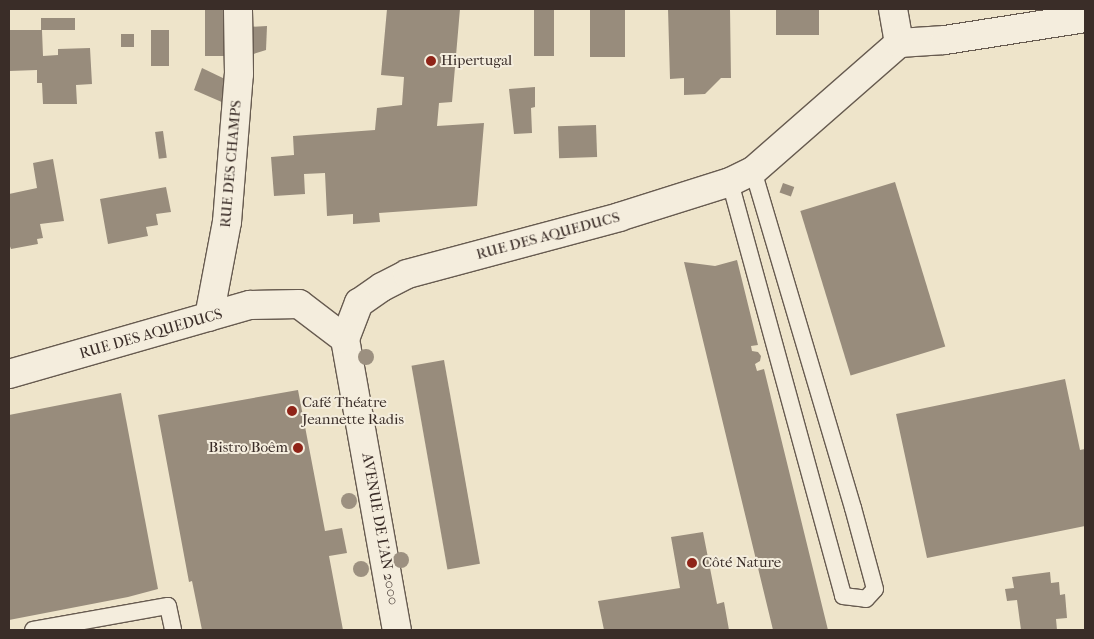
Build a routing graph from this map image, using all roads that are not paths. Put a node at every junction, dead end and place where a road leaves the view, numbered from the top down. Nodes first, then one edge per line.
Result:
1 (238, 9) edge
2 (893, 9) edge
3 (1085, 18) edge
4 (899, 43) junction
5 (741, 176) junction
6 (209, 317) junction
7 (345, 339) junction
8 (9, 374) edge
9 (33, 630) edge
10 (173, 630) edge
11 (397, 630) edge

1 - 6 street, RUE DES CHAMPS
2 - 4 street
3 - 4 street
4 - 5 street, RUE DES AQUEDUCS
5 - 5 lane
5 - 7 street, RUE DES AQUEDUCS
6 - 7 street, RUE DES AQUEDUCS
6 - 8 street, RUE DES AQUEDUCS
7 - 11 street, AVENUE DE L'AN 2000
9 - 10 lane

